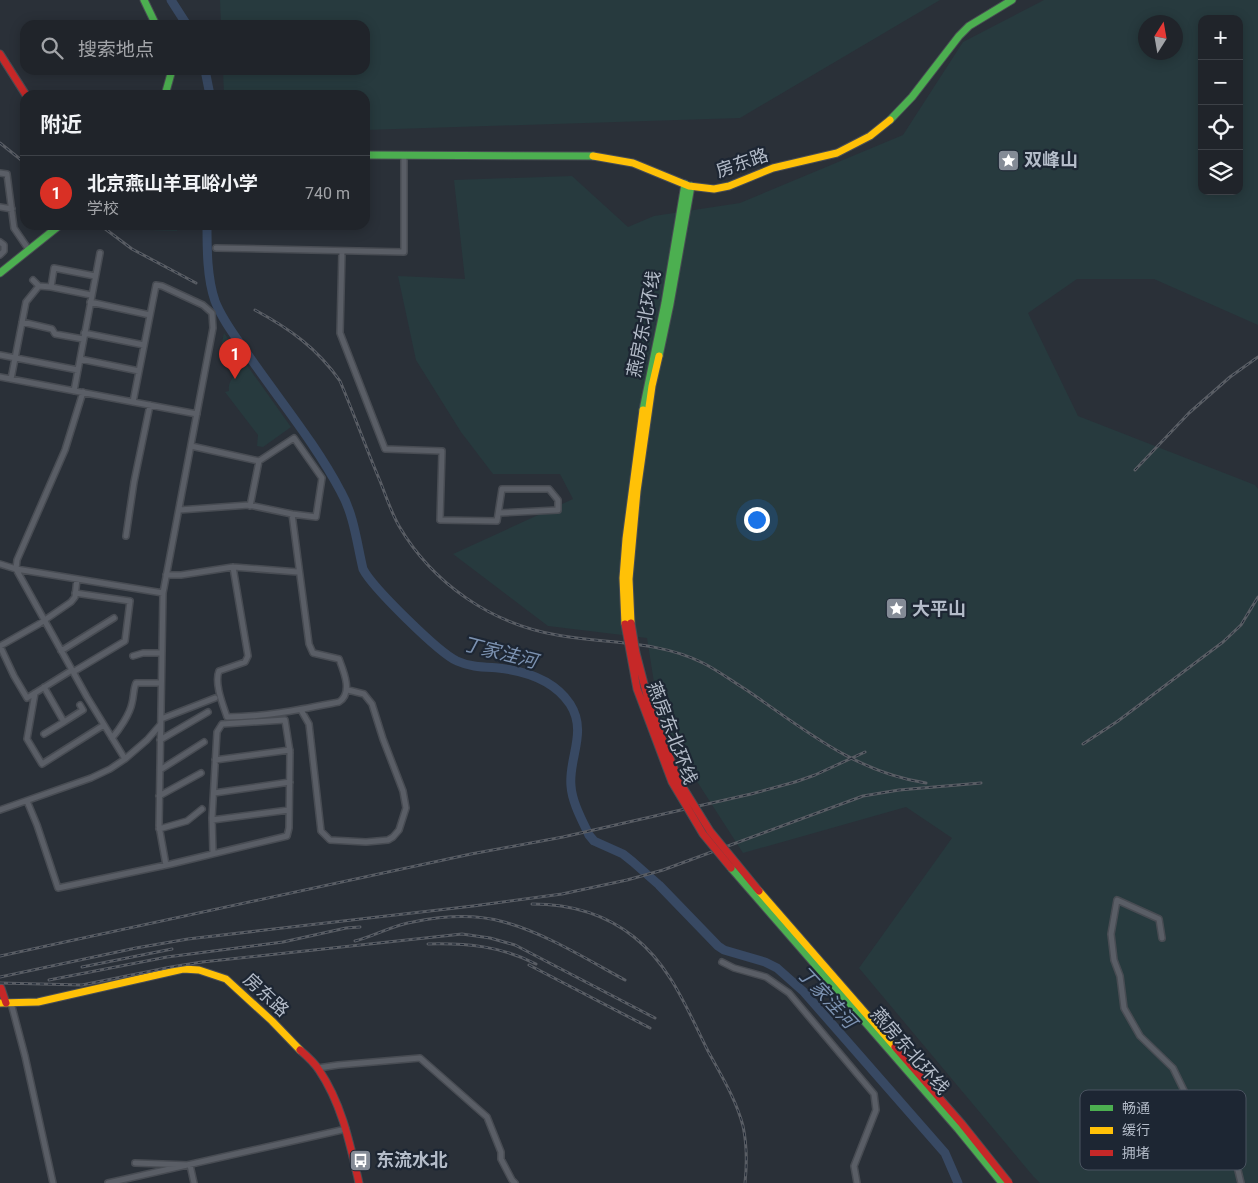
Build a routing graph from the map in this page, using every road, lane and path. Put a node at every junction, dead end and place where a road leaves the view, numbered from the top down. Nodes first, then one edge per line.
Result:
1 (144, 0) edge
2 (1012, 0) edge
3 (154, 20) edge
4 (0, 54) edge
5 (170, 75) edge
6 (23, 90) edge
7 (166, 90) edge
8 (370, 155) edge
9 (404, 156) junction
10 (0, 173) edge
11 (0, 184) edge
12 (688, 185) junction
13 (8, 186) junction
14 (0, 207) edge
15 (12, 209) junction
16 (54, 230) edge
17 (0, 242) edge
18 (216, 248) dead end
19 (29, 250) junction
20 (342, 251) junction
21 (100, 253) dead end
22 (0, 255) edge
23 (0, 273) edge
24 (95, 276) junction
25 (33, 280) dead end
26 (39, 286) junction
27 (51, 287) junction
28 (91, 295) junction
29 (90, 302) junction
30 (150, 315) junction
31 (22, 322) junction
32 (84, 333) junction
33 (83, 340) junction
34 (144, 345) junction
35 (0, 355) edge
36 (14, 358) junction
37 (80, 359) junction
38 (78, 370) junction
39 (139, 371) junction
40 (0, 376) edge
41 (10, 378) junction
42 (74, 390) junction
43 (83, 392) junction
44 (133, 402) junction
45 (150, 405) junction
46 (197, 414) junction
47 (191, 446) junction
48 (259, 460) junction
49 (250, 506) junction
50 (179, 510) junction
51 (498, 513) junction
52 (292, 514) junction
53 (126, 536) dead end
54 (0, 564) edge
55 (233, 567) junction
56 (16, 569) junction
57 (298, 572) junction
58 (166, 575) junction
59 (77, 579) junction
60 (75, 593) junction
61 (163, 593) junction
62 (114, 618) dead end
63 (44, 620) junction
64 (628, 623) junction
65 (0, 646) edge
66 (61, 651) junction
67 (162, 653) junction
68 (133, 656) dead end
69 (73, 672) junction
70 (161, 683) junction
71 (44, 687) junction
72 (348, 690) junction
73 (35, 693) junction
74 (214, 698) dead end
75 (80, 705) dead end
76 (301, 710) junction
77 (208, 712) dead end
78 (64, 722) junction
79 (161, 722) junction
80 (104, 725) junction
81 (44, 734) dead end
82 (112, 738) junction
83 (160, 740) junction
84 (204, 742) dead end
85 (290, 750) junction
86 (125, 759) junction
87 (215, 760) junction
88 (160, 770) junction
89 (201, 773) dead end
90 (290, 782) junction
91 (214, 793) junction
92 (159, 796) junction
93 (27, 801) junction
94 (202, 809) dead end
95 (0, 810) edge
96 (289, 810) junction
97 (212, 820) junction
98 (159, 829) junction
99 (212, 853) junction
100 (166, 865) junction
101 (1162, 938) dead end
102 (722, 962) dead end
103 (0, 988) edge
104 (5, 1003) edge
105 (318, 1068) junction
106 (1184, 1090) edge
107 (346, 1129) junction
108 (135, 1163) dead end
109 (190, 1165) junction
110 (1238, 1170) edge
111 (52, 1183) edge
112 (108, 1183) edge
113 (194, 1183) edge
114 (359, 1183) edge
115 (515, 1183) edge
116 (856, 1183) edge
117 (1002, 1183) edge
118 (1009, 1183) edge
119 (1241, 1183) edge

1 - 3 main road
2 - 12 main road, 房东路
4 - 6 main road
5 - 7 main road
8 - 9 main road, 房东路
9 - 12 main road, 房东路
9 - 20 street
10 - 13 street
11 - 13 street
12 - 64 main road, 燕房东北环线
13 - 15 street
14 - 15 street
15 - 19 street
16 - 19 main road
17 - 22 street
18 - 20 street
19 - 23 main road
20 - 51 street
21 - 24 street
24 - 27 street
24 - 28 street
25 - 26 street
26 - 27 street
26 - 31 street
27 - 28 street
28 - 29 street
29 - 30 street
29 - 32 street
30 - 34 street
30 - 46 street
31 - 33 street
31 - 36 street
32 - 33 street
32 - 34 street
33 - 37 street
34 - 39 street
35 - 36 street
36 - 38 street
36 - 41 street
37 - 38 street
37 - 39 street
38 - 42 street
39 - 44 street
40 - 41 street
41 - 42 street
42 - 43 street
43 - 44 street
43 - 56 street
44 - 45 street
45 - 46 street
45 - 53 street
46 - 47 street
47 - 48 street
47 - 50 street
48 - 49 street
48 - 52 street
49 - 50 street
49 - 52 street
50 - 58 street
51 - 51 street
52 - 57 street
54 - 56 street
55 - 57 street
55 - 58 street
55 - 76 street
56 - 59 street
56 - 63 street
57 - 72 street
58 - 61 street
59 - 60 street
59 - 61 street
60 - 63 street
60 - 69 street
61 - 67 street
62 - 66 street
63 - 65 street
63 - 66 street
64 - 117 main road, 燕房东北环线, bridge
64 - 118 main road, 燕房东北环线, bridge
65 - 73 street
66 - 69 street
67 - 68 street
67 - 70 street
69 - 71 street
69 - 80 street
70 - 79 street
70 - 82 street
71 - 73 street
71 - 78 street
72 - 76 street
72 - 76 street
73 - 80 street
74 - 79 street
75 - 78 street
77 - 83 street
78 - 81 street
79 - 83 street
79 - 86 street
80 - 82 street
82 - 86 street
83 - 88 street
84 - 88 street
85 - 87 street
85 - 87 street
85 - 90 street
86 - 93 street
87 - 91 street
88 - 92 street
89 - 92 street
90 - 91 street
90 - 96 street
91 - 97 street
92 - 98 street
93 - 95 street
93 - 100 street
94 - 98 street
96 - 97 street
96 - 99 street
97 - 99 street
98 - 100 street
99 - 100 street
101 - 106 street
102 - 116 street
103 - 104 main road
104 - 105 main road, 房东路
104 - 111 street
105 - 107 main road, 房东路
105 - 115 street
107 - 109 street
107 - 114 main road, 房东路
108 - 109 street
109 - 112 street
109 - 113 street
110 - 119 street

